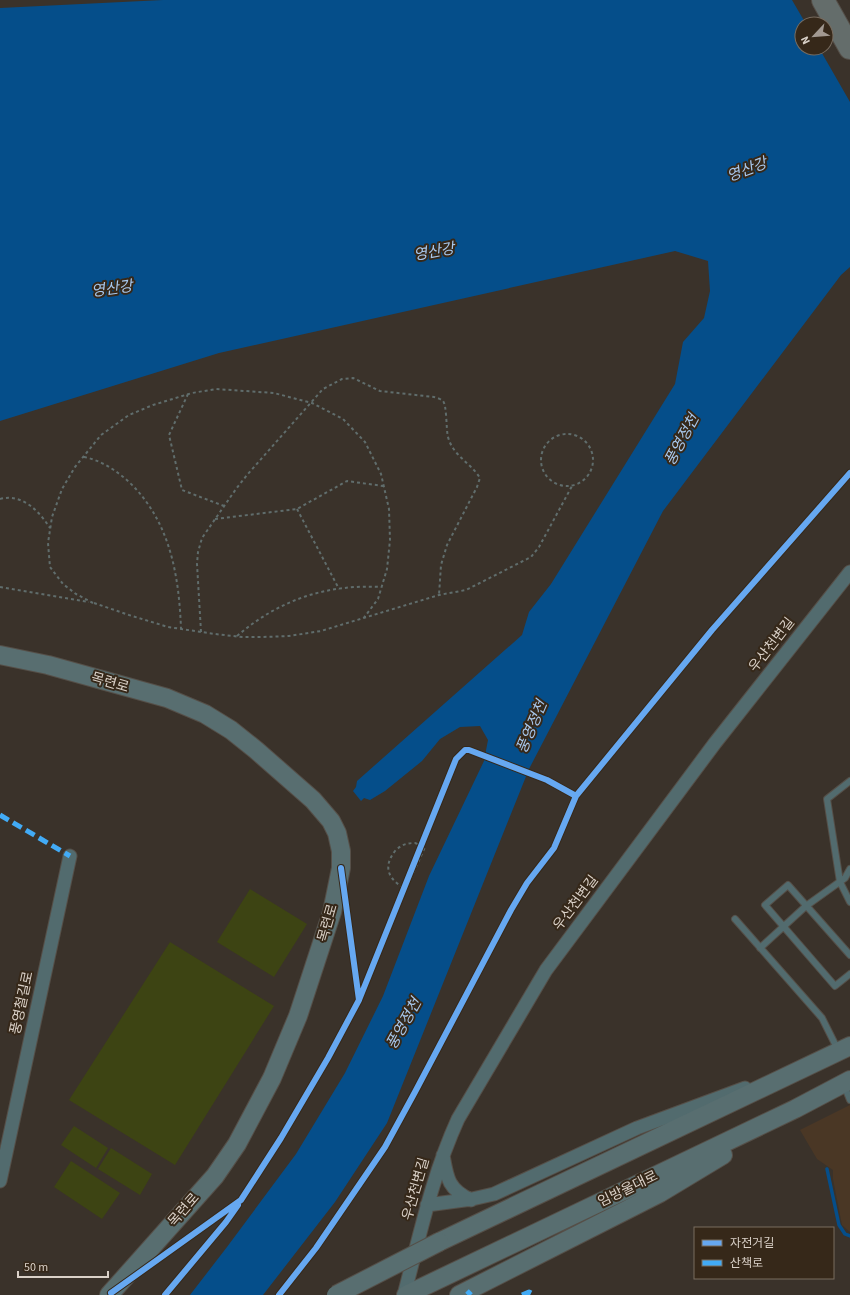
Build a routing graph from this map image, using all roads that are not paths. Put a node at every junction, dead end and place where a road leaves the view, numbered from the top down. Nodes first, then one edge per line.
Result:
1 (823, 0) edge
2 (850, 48) edge
3 (850, 572) edge
4 (0, 655) edge
5 (850, 780) edge
6 (70, 856) dead end
7 (850, 869) edge
8 (840, 882) junction
9 (850, 902) edge
10 (806, 906) junction
11 (735, 918) dead end
12 (784, 927) junction
13 (760, 948) junction
14 (850, 956) edge
15 (850, 974) edge
16 (839, 1051) edge
17 (848, 1088) edge
18 (795, 1109) junction
19 (443, 1155) junction
20 (0, 1181) edge
21 (470, 1200) junction
22 (427, 1205) junction
23 (463, 1293) edge
24 (109, 1295) edge
25 (336, 1295) edge
26 (405, 1295) edge

1 - 2 highway
3 - 19 street, 우산천변길
4 - 24 main road, 목련로
5 - 8 lane
6 - 20 street, 풍영철길로
7 - 8 lane
8 - 9 lane
8 - 10 lane
10 - 12 lane
10 - 12 lane
10 - 14 lane
11 - 13 lane
12 - 13 lane
12 - 15 lane
13 - 16 lane
16 - 21 street
16 - 25 main road, bridge
17 - 18 main road, 임방울대로
18 - 23 main road
18 - 26 main road, 임방울대로
19 - 21 street
19 - 22 street, 우산천변길
21 - 22 street
22 - 26 street, 우산천변길

